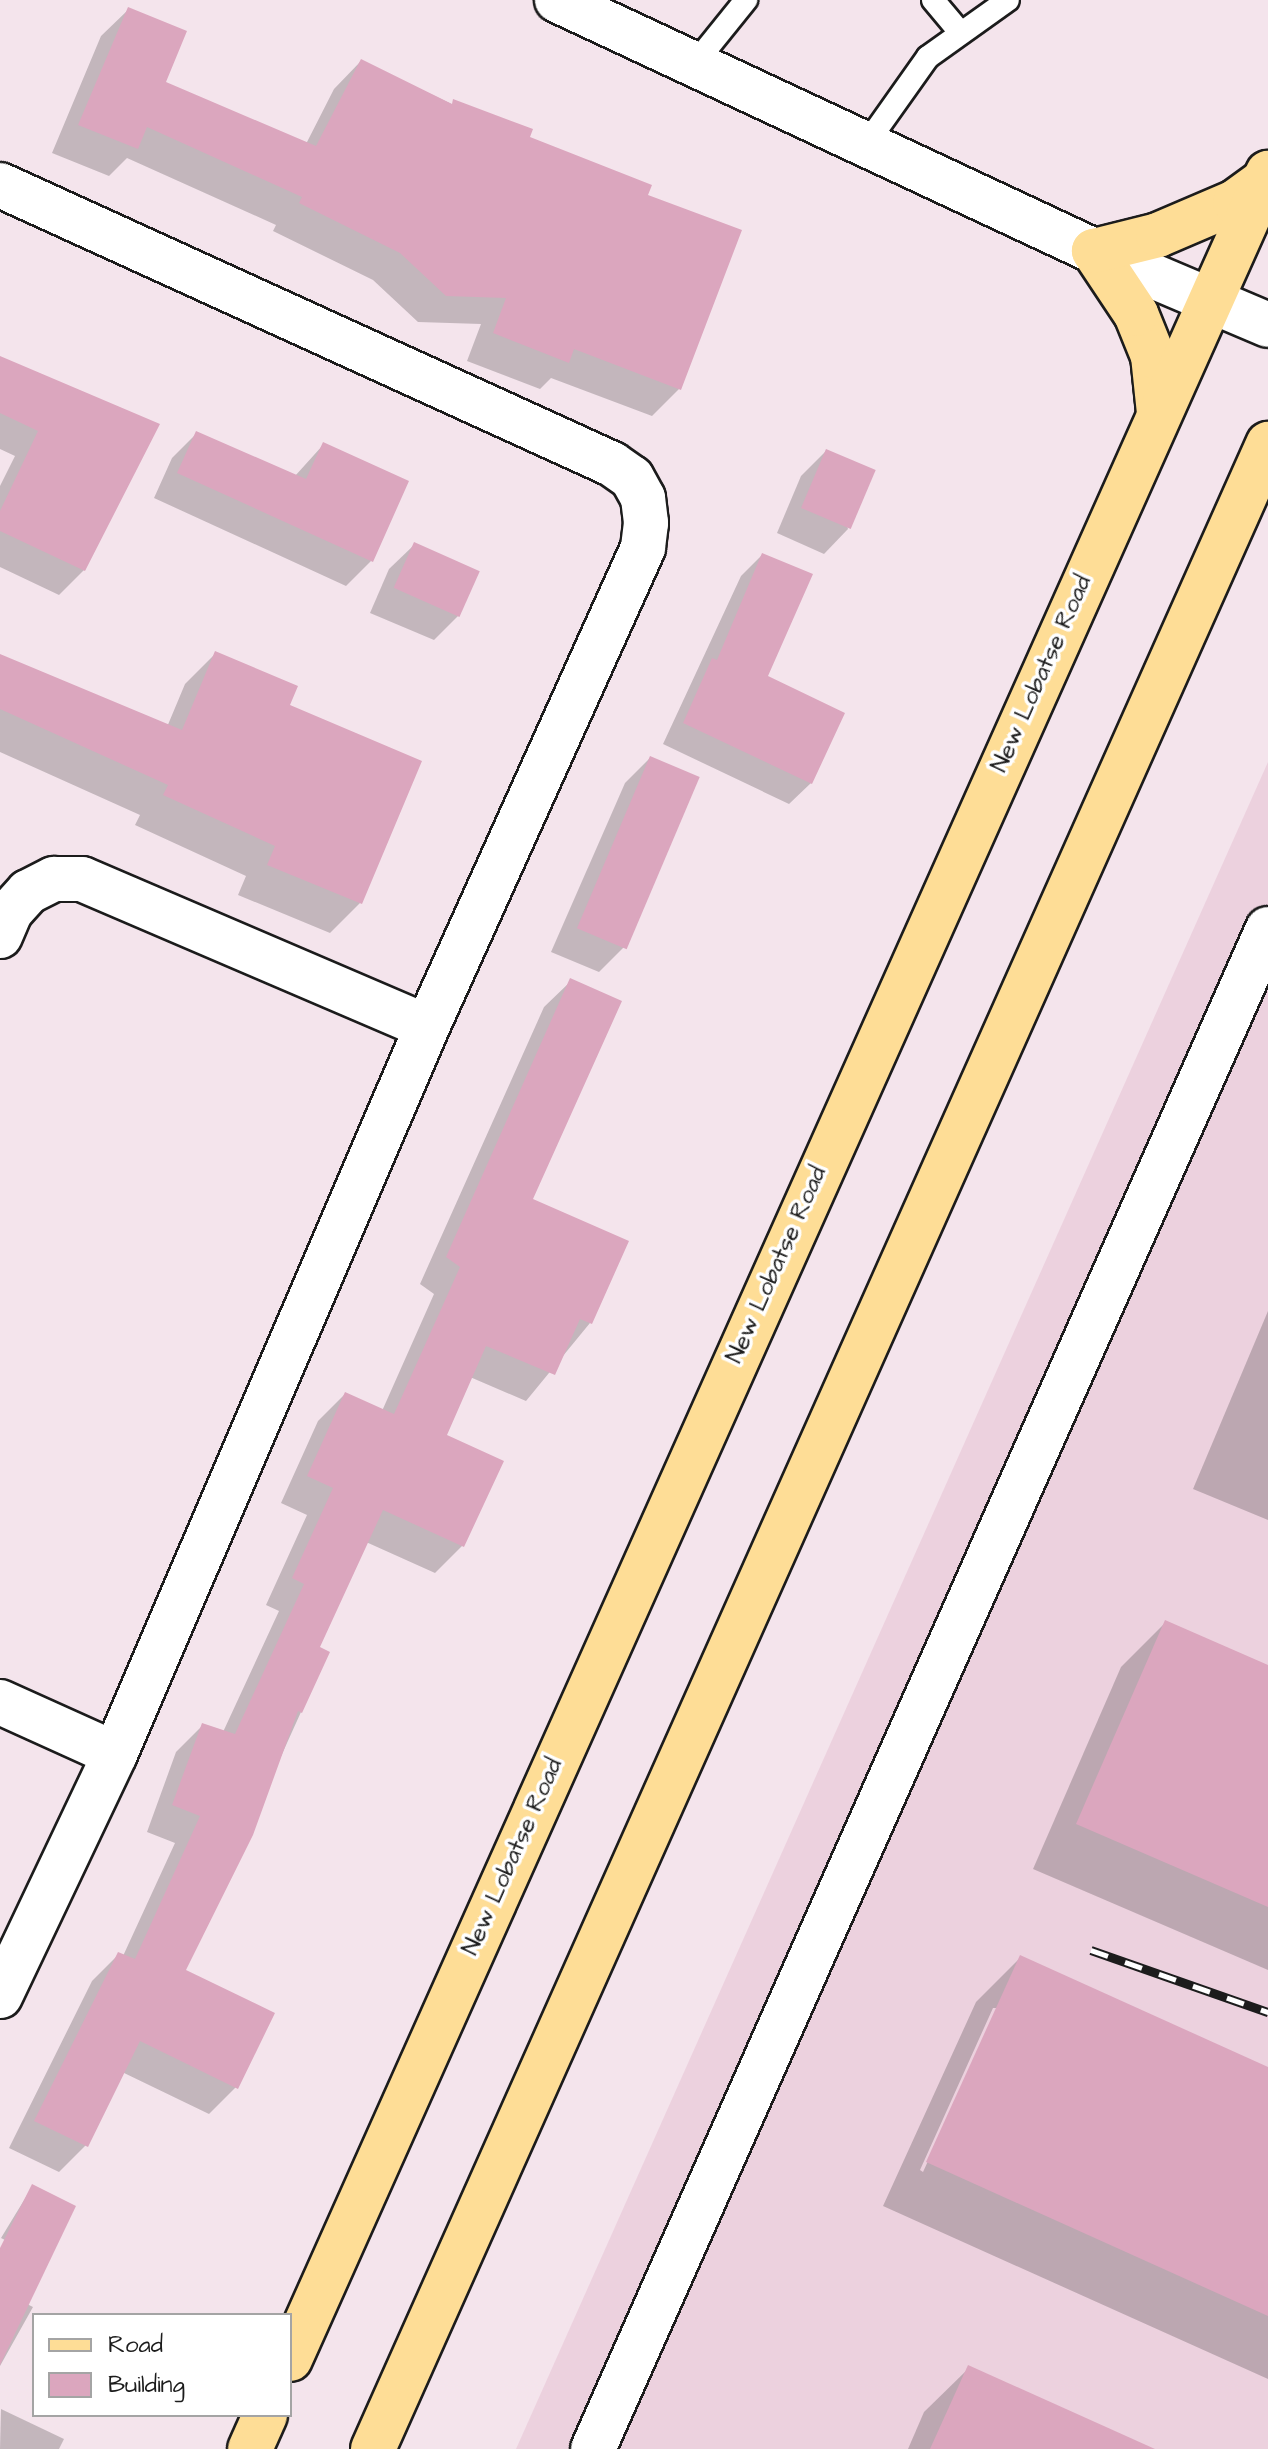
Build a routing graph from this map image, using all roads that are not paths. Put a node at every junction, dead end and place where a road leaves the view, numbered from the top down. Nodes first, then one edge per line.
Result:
1 (557, 0) edge
2 (746, 0) edge
3 (933, 0) edge
4 (1008, 0) edge
5 (959, 31) junction
6 (696, 62) junction
7 (867, 143) junction
8 (1266, 176) edge
9 (0, 185) edge
10 (1094, 251) junction
11 (1209, 303) junction
12 (1268, 325) edge
13 (1159, 413) junction
14 (1268, 444) edge
15 (1268, 929) edge
16 (0, 936) edge
17 (427, 1027) junction
18 (0, 1702) edge
19 (115, 1754) junction
20 (0, 1996) edge
21 (292, 2355) edge
22 (264, 2417) edge
23 (250, 2449) edge
24 (373, 2449) edge
25 (593, 2449) edge

1 - 6 street
2 - 6 lane
3 - 5 lane
4 - 5 lane
5 - 7 lane
6 - 7 street
7 - 10 street
8 - 10 main road
8 - 11 main road, New Lobatse Road
9 - 17 street
10 - 11 street
10 - 13 main road
11 - 12 street
11 - 13 main road, New Lobatse Road
13 - 21 main road, New Lobatse Road
14 - 24 main road
15 - 25 street
16 - 17 street
17 - 19 street
18 - 19 street
19 - 20 street
22 - 23 main road

